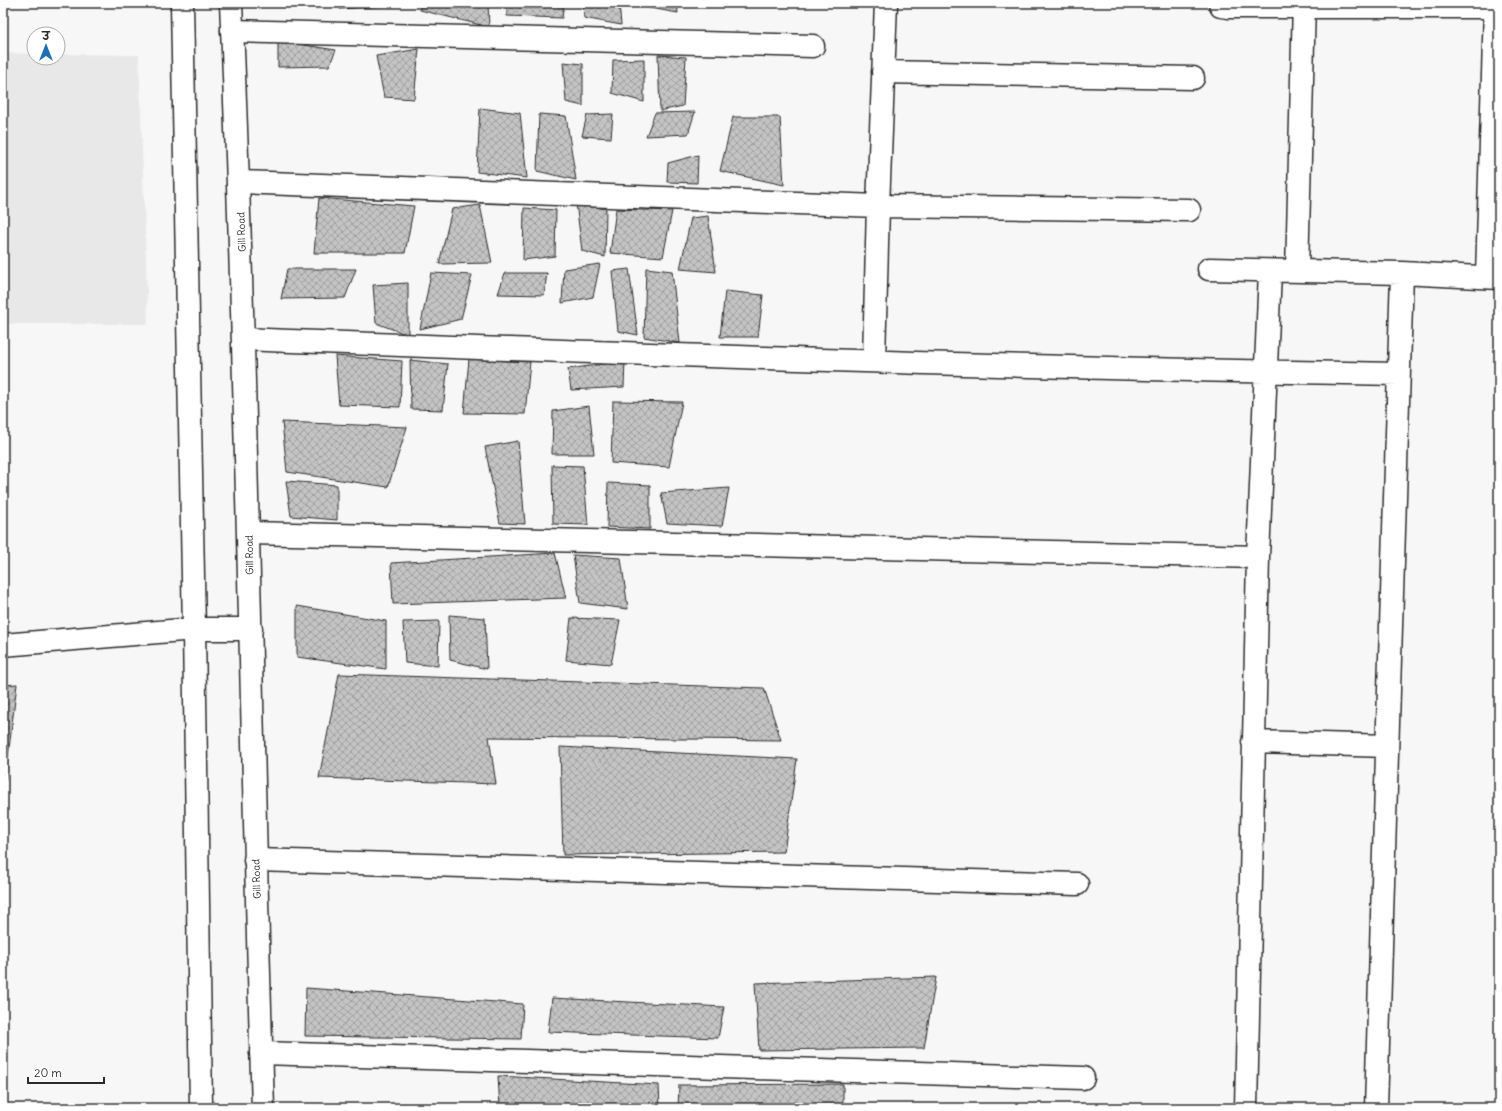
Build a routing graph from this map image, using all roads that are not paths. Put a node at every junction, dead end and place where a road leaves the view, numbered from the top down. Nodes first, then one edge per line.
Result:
1 (182, 3) edge
2 (231, 3) edge
3 (886, 3) edge
4 (1220, 3) edge
5 (1304, 5) edge
6 (1459, 5) edge
7 (1497, 7) edge
8 (232, 31) junction
9 (814, 46) dead end
10 (883, 72) junction
11 (1193, 78) dead end
12 (239, 182) junction
13 (878, 206) junction
14 (1189, 210) dead end
15 (1209, 270) dead end
16 (1270, 271) junction
17 (1297, 271) junction
18 (1402, 273) junction
19 (1493, 277) edge
20 (244, 339) junction
21 (874, 360) junction
22 (1266, 372) junction
23 (1398, 374) junction
24 (249, 533) junction
25 (1258, 557) junction
26 (194, 629) junction
27 (251, 629) junction
28 (3, 645) edge
29 (1253, 742) junction
30 (1387, 746) junction
31 (255, 860) junction
32 (1078, 884) dead end
33 (261, 1053) junction
34 (1083, 1078) dead end
35 (201, 1108) edge
36 (263, 1108) edge
37 (1246, 1108) edge
38 (1376, 1108) edge

1 - 26 street
2 - 8 street, Gill Road
3 - 10 street
4 - 5 street
5 - 6 street
5 - 17 street
6 - 7 street
7 - 19 street
8 - 9 street
8 - 12 street, Gill Road
10 - 11 street
10 - 13 street
12 - 13 street
12 - 20 street, Gill Road
13 - 14 street
13 - 21 street
15 - 16 street
16 - 17 street
16 - 22 street
17 - 18 street
18 - 19 street
18 - 23 street
20 - 21 street
20 - 24 street, Gill Road
21 - 22 street
22 - 23 street
22 - 25 street
23 - 30 street
24 - 25 street
24 - 27 street, Gill Road
25 - 29 street
26 - 27 street
26 - 28 street
26 - 35 street
27 - 31 street, Gill Road
29 - 30 street
29 - 37 street
30 - 38 street
31 - 32 street
31 - 33 street, Gill Road
33 - 34 street
33 - 36 street, Gill Road

